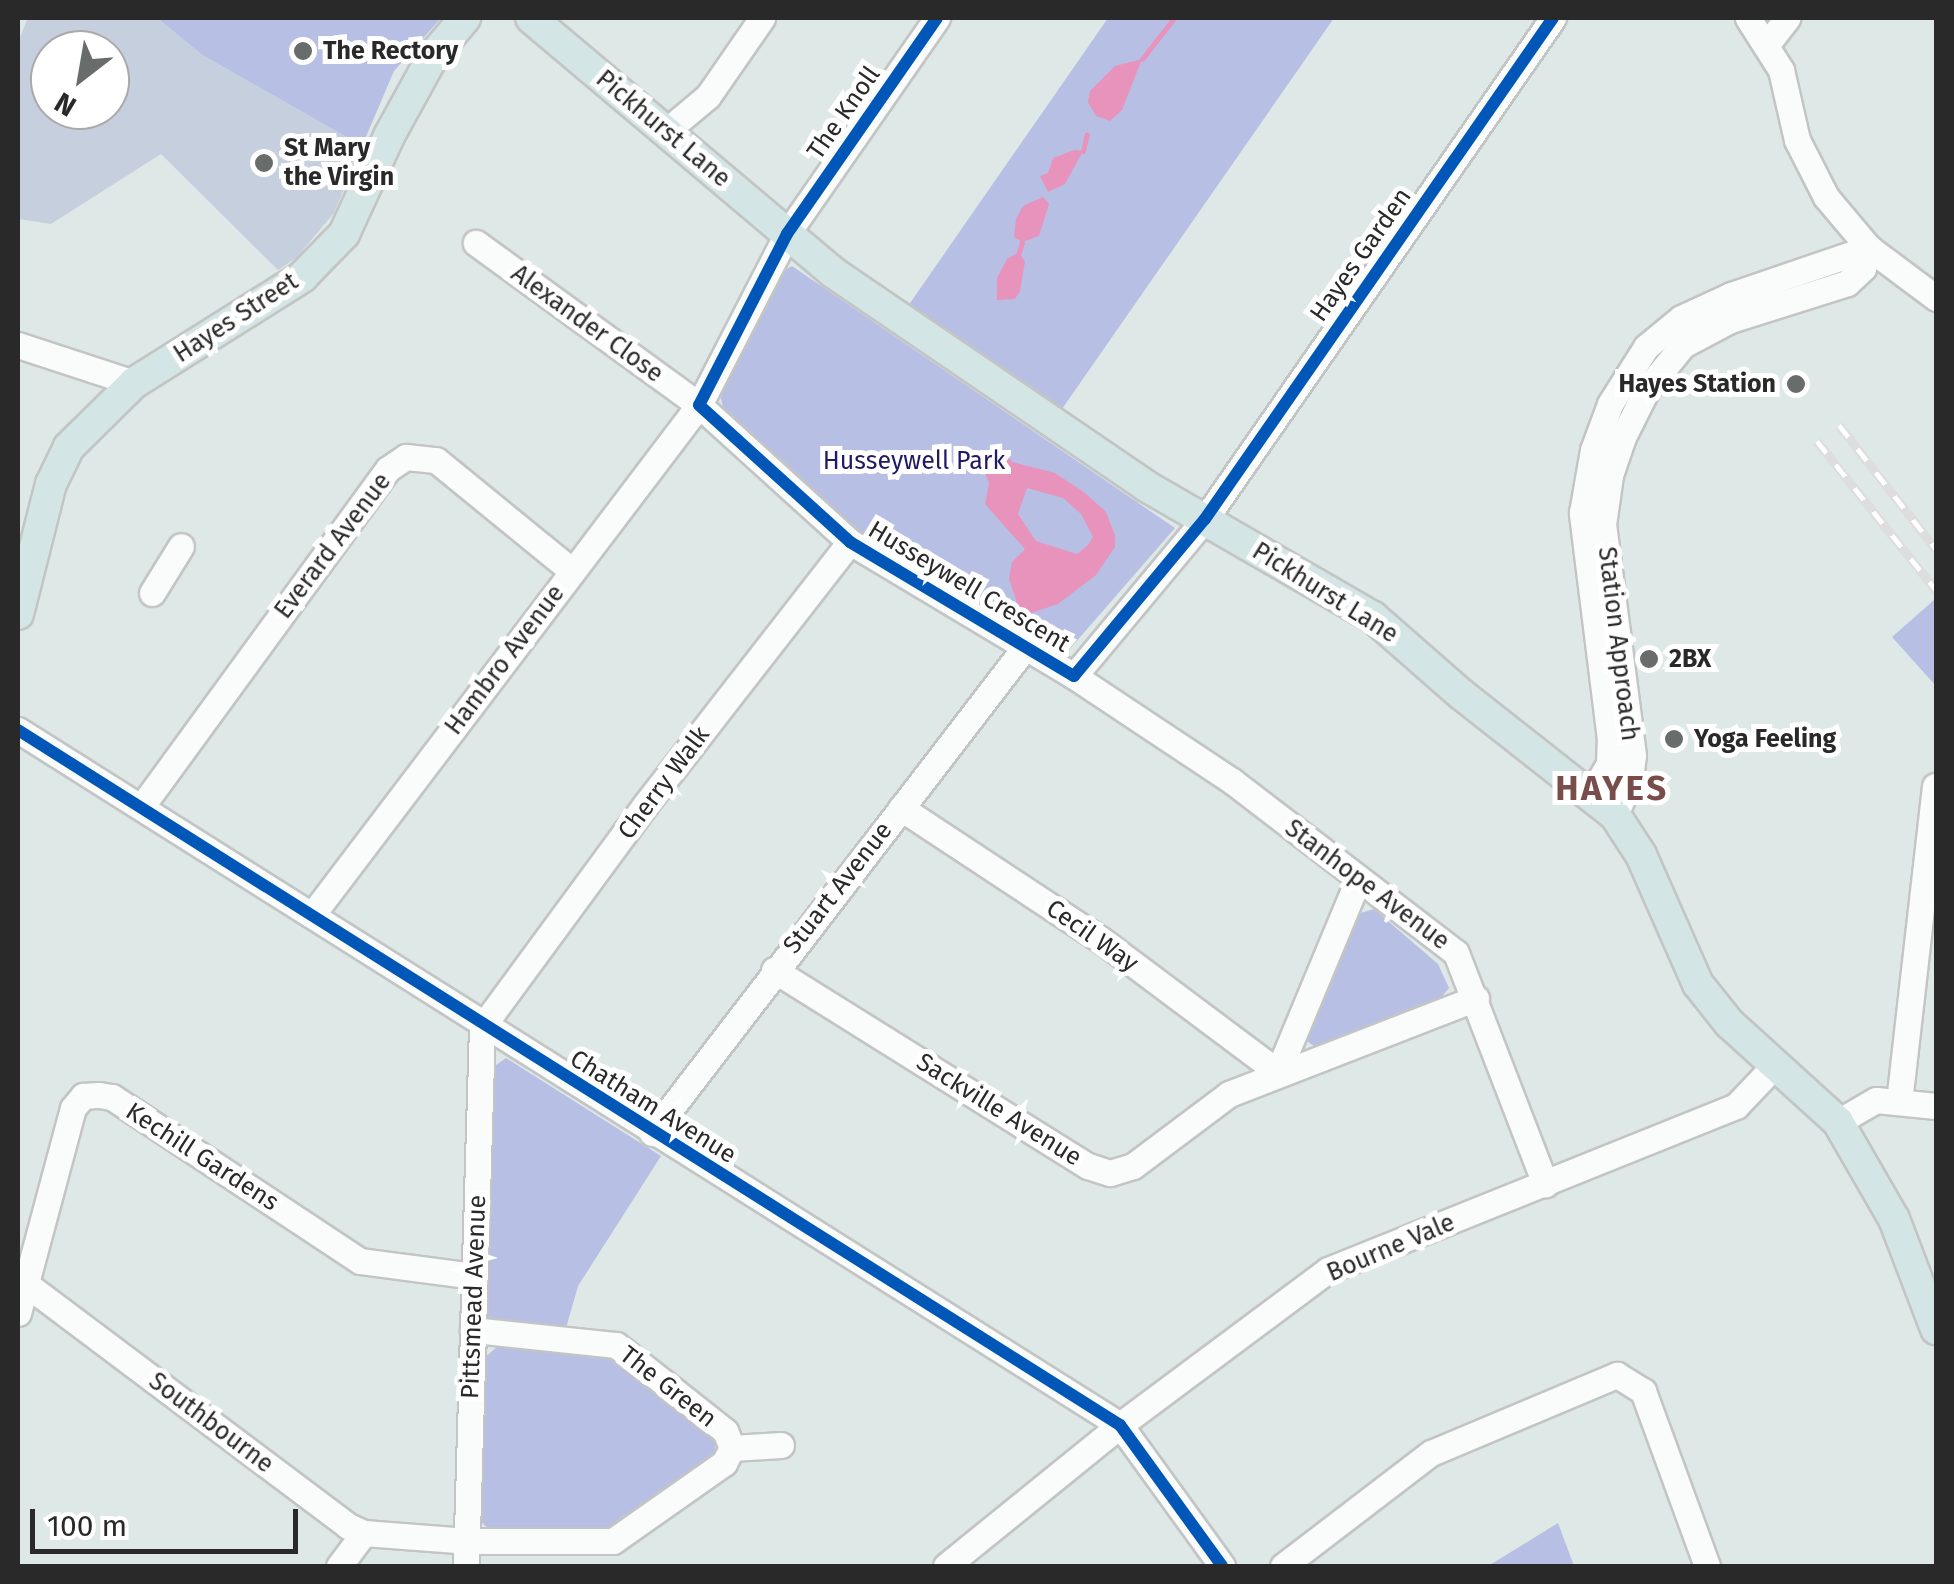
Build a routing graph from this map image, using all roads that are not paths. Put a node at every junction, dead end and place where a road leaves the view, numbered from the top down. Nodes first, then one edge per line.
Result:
1 (465, 18) edge
2 (531, 18) edge
3 (762, 18) edge
4 (938, 18) edge
5 (1554, 18) edge
6 (1748, 18) edge
7 (1787, 18) edge
8 (1766, 44) junction
9 (665, 132) junction
10 (787, 234) junction
11 (476, 243) dead end
12 (1869, 248) junction
13 (1936, 298) edge
14 (18, 345) edge
15 (134, 383) junction
16 (699, 405) junction
17 (1205, 519) junction
18 (850, 542) junction
19 (181, 546) dead end
20 (572, 571) junction
21 (152, 594) dead end
22 (18, 614) edge
23 (1026, 646) junction
24 (1074, 676) junction
25 (18, 730) edge
26 (1935, 786) edge
27 (1591, 794) junction
28 (142, 806) junction
29 (901, 808) junction
30 (1615, 815) junction
31 (1358, 880) junction
32 (312, 915) junction
33 (774, 970) junction
34 (1476, 998) junction
35 (482, 1027) junction
36 (1776, 1064) junction
37 (1278, 1072) junction
38 (1898, 1102) junction
39 (1936, 1106) edge
40 (1838, 1122) junction
41 (652, 1133) junction
42 (1545, 1184) junction
43 (474, 1276) junction
44 (26, 1284) junction
45 (18, 1314) edge
46 (1936, 1329) edge
47 (473, 1330) junction
48 (1120, 1425) junction
49 (780, 1445) dead end
50 (732, 1448) junction
51 (364, 1533) junction
52 (466, 1554) edge
53 (339, 1566) edge
54 (946, 1566) edge
55 (1222, 1566) edge
56 (1283, 1566) edge
57 (1707, 1566) edge

1 - 15 main road, Hayes Street
2 - 9 main road, Pickhurst Lane
3 - 9 street
4 - 10 street, The Knoll
5 - 17 street, Hayes Garden
6 - 8 street
7 - 8 street
8 - 12 street
9 - 10 main road, Pickhurst Lane
10 - 16 street
10 - 17 main road, Pickhurst Lane
11 - 16 street, Alexander Close
12 - 13 street
12 - 27 street, Station Approach
12 - 30 street, Station Approach
14 - 15 street
15 - 22 main road, Hayes Street
16 - 18 street, Husseywell Crescent
16 - 20 street, Hambro Avenue
17 - 24 street, Husseywell Crescent
17 - 27 main road, Pickhurst Lane
18 - 23 street, Husseywell Crescent
18 - 35 street, Cherry Walk
19 - 21 street
20 - 28 street, Everard Avenue
20 - 32 street, Hambro Avenue
23 - 24 street, Husseywell Crescent
23 - 29 street, Stuart Avenue
24 - 31 street, Stanhope Avenue
25 - 28 street, Chatham Avenue
26 - 38 street
27 - 30 main road, Pickhurst Lane
28 - 32 street, Chatham Avenue
29 - 33 street, Stuart Avenue
29 - 37 street, Cecil Way
30 - 36 main road, Pickhurst Lane
31 - 34 street, Stanhope Avenue
31 - 37 street
32 - 35 street, Chatham Avenue
33 - 37 street, Sackville Avenue
33 - 41 street, Stuart Avenue
34 - 37 street, Sackville Avenue
34 - 42 street, Stanhope Avenue
35 - 41 street, Chatham Avenue
35 - 43 street, Pittsmead Avenue
36 - 40 main road, Pickhurst Lane
36 - 42 street, Bourne Vale
38 - 39 street
38 - 40 street
40 - 46 main road, Pickhurst Lane
41 - 48 street, Chatham Avenue
42 - 48 street, Bourne Vale
43 - 44 street, Kechill Gardens
43 - 47 street, Pittsmead Avenue
44 - 45 street, Kechill Gardens
44 - 51 street, Southbourne
47 - 50 street, The Green
47 - 52 street, Pittsmead Avenue
48 - 54 street, Bourne Vale
48 - 55 street, Chatham Avenue
49 - 50 street, The Green
50 - 52 street, The Green
51 - 52 street, Southbourne
51 - 53 street
56 - 57 street

